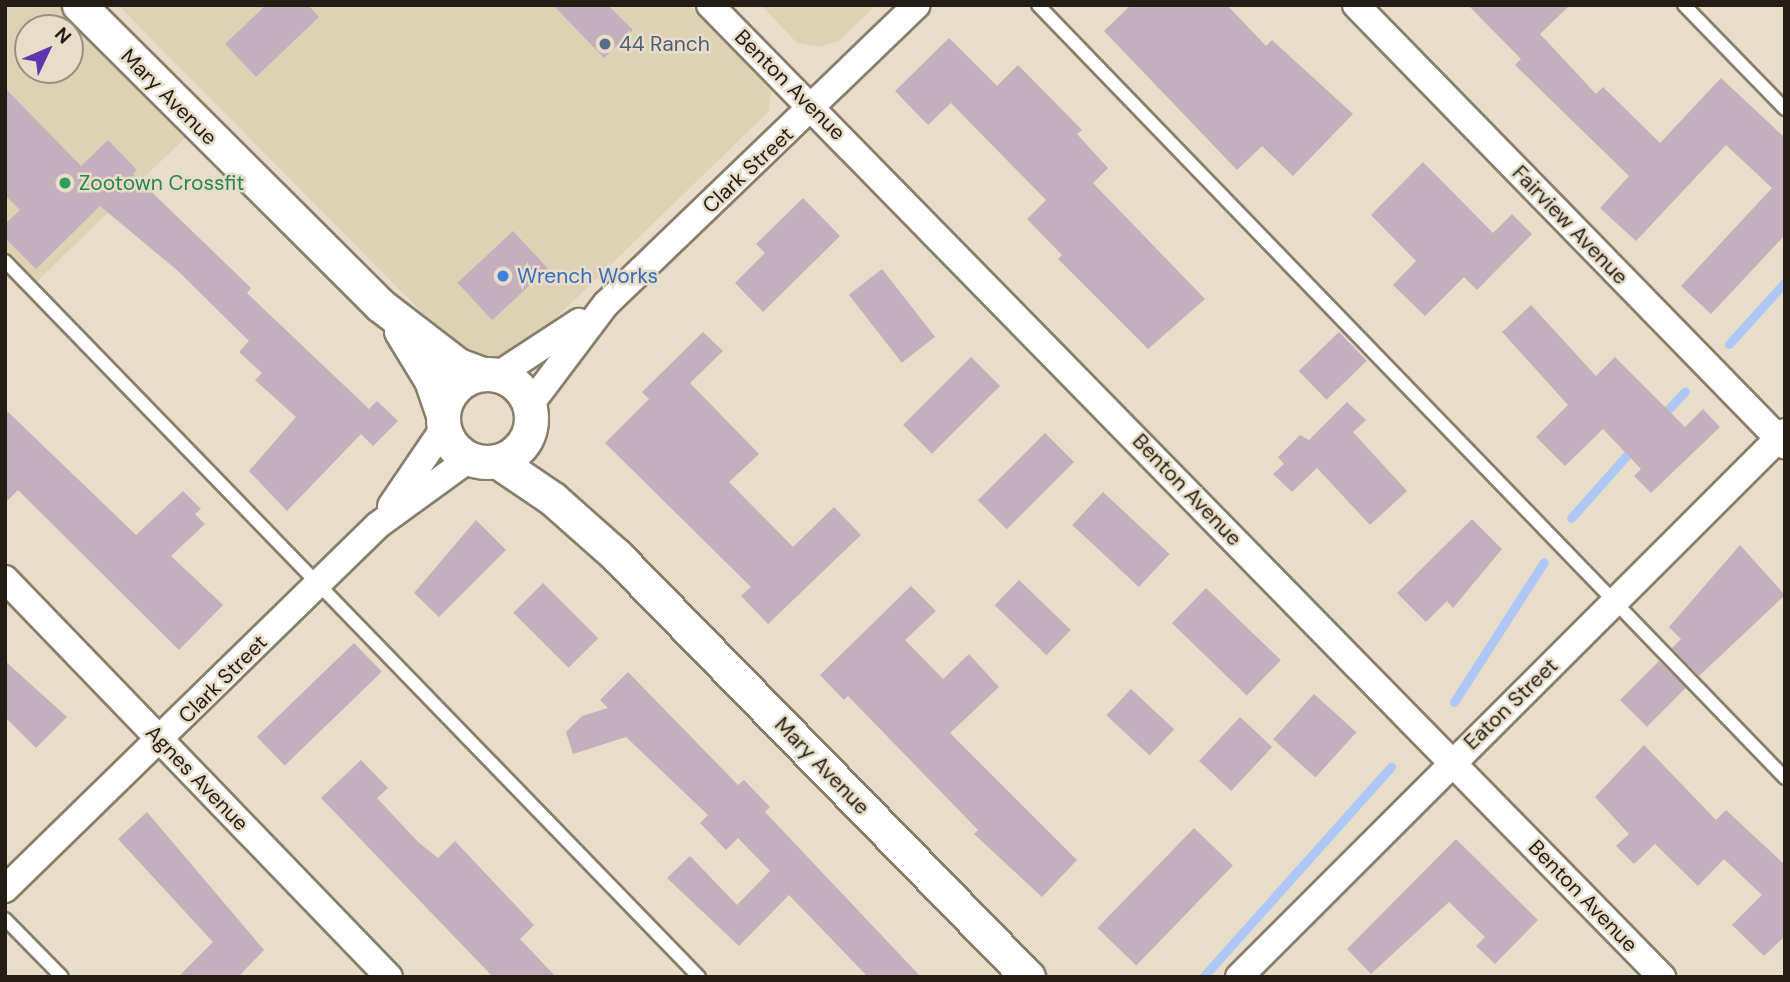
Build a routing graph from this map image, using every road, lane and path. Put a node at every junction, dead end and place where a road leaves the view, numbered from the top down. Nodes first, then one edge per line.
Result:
1 (79, 5) edge
2 (710, 5) edge
3 (918, 5) edge
4 (1038, 5) edge
5 (1356, 5) edge
6 (1684, 5) edge
7 (813, 108) junction
8 (1785, 109) edge
9 (5, 261) edge
10 (606, 304) junction
11 (380, 305) junction
12 (490, 375) junction
13 (443, 421) junction
14 (528, 421) junction
15 (1783, 439) edge
16 (483, 460) junction
17 (378, 525) junction
18 (616, 555) junction
19 (5, 579) edge
20 (319, 585) junction
21 (1617, 602) junction
22 (161, 741) junction
23 (1452, 761) junction
24 (1785, 778) edge
25 (5, 889) edge
26 (5, 919) edge
27 (62, 977) edge
28 (389, 977) edge
29 (699, 977) edge
30 (1028, 977) edge
31 (1239, 977) edge
32 (1661, 977) edge

1 - 11 street, Mary Avenue
2 - 7 street, Benton Avenue
3 - 7 street, Clark Street
4 - 21 lane
5 - 15 street, Fairview Avenue
6 - 8 lane
7 - 10 street, Clark Street
7 - 23 street, Benton Avenue
9 - 20 lane
10 - 12 street
10 - 14 street
11 - 12 street
11 - 13 street
12 - 13 street
12 - 14 street
13 - 16 street
13 - 17 street, Clark Street
14 - 16 street
14 - 18 street, Mary Avenue
15 - 21 street, Eaton Street
16 - 17 street, Clark Street
16 - 18 street, Mary Avenue
17 - 20 street, Clark Street
18 - 30 street, Mary Avenue
19 - 22 street, Agnes Avenue
20 - 22 street, Clark Street
20 - 29 lane
21 - 23 street, Eaton Street
21 - 24 lane
22 - 25 street, Clark Street
22 - 28 street, Agnes Avenue
23 - 31 street, Eaton Street
23 - 32 street, Benton Avenue
26 - 27 lane

